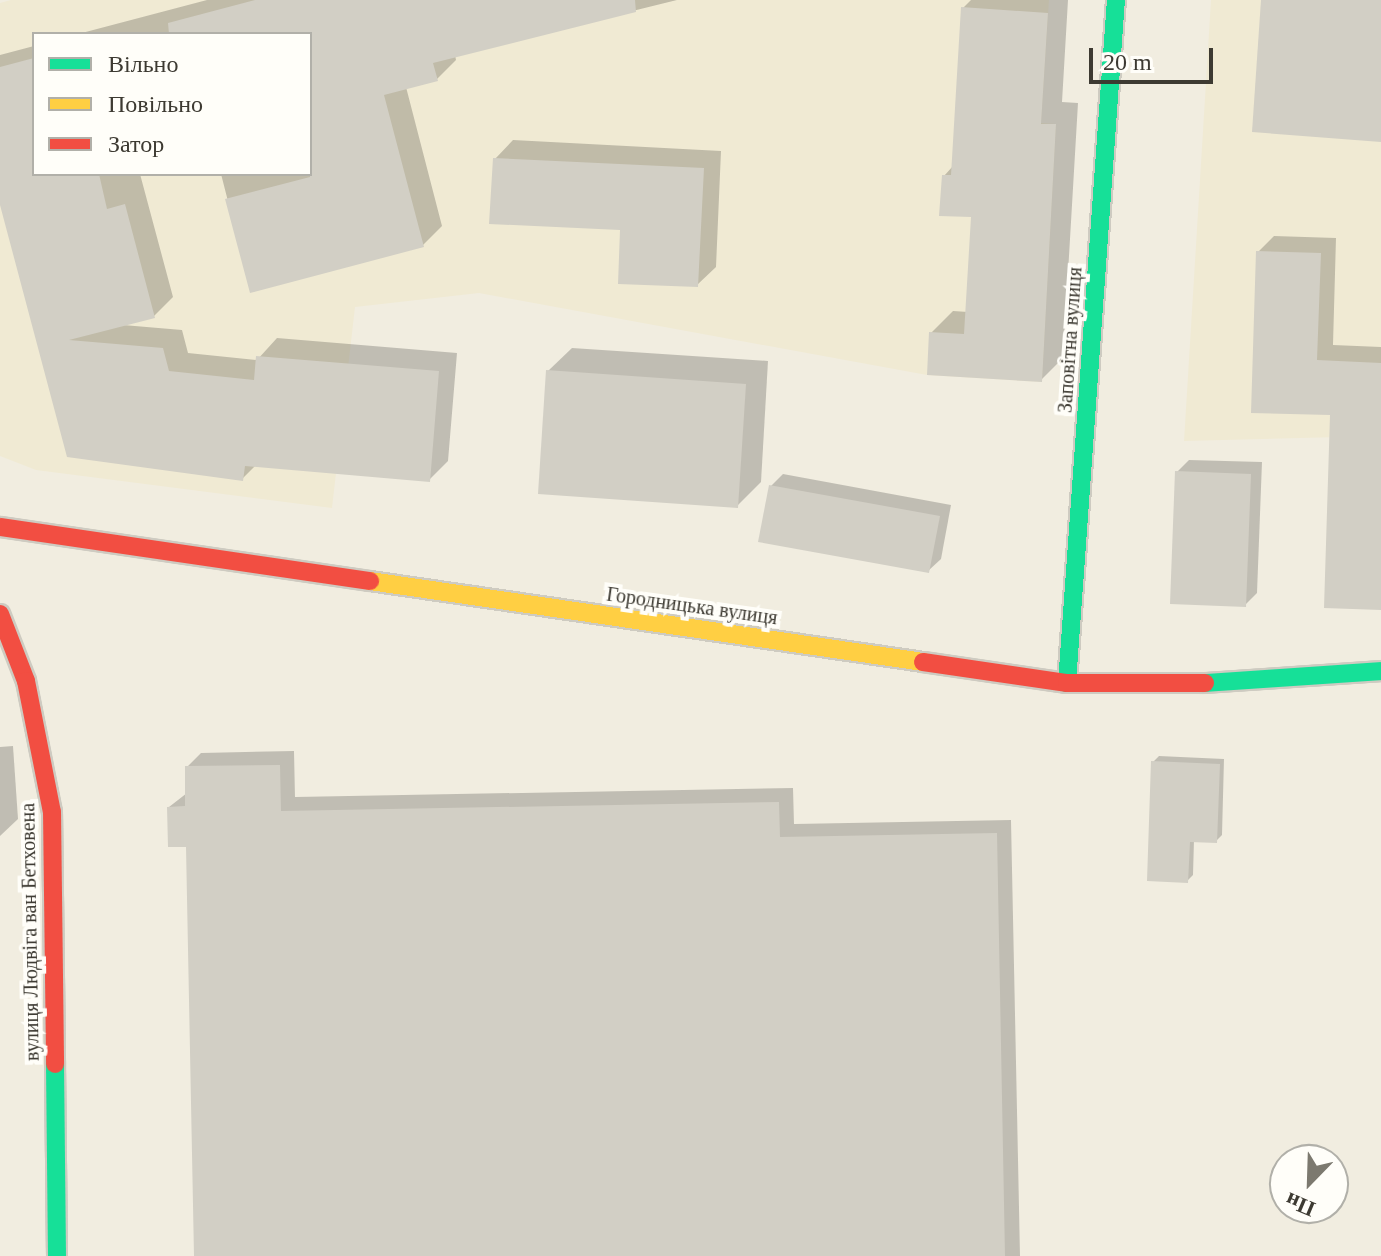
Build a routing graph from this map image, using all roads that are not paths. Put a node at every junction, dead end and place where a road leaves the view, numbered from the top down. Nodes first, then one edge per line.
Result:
1 (1116, 0) edge
2 (0, 527) edge
3 (0, 614) edge
4 (1381, 671) edge
5 (1067, 683) junction
6 (57, 1256) edge

1 - 5 street, Заповітна вулиця
2 - 5 street, Городницька вулиця
3 - 6 street, вулиця Людвіга ван Бетховена
4 - 5 street, Городницька вулиця

